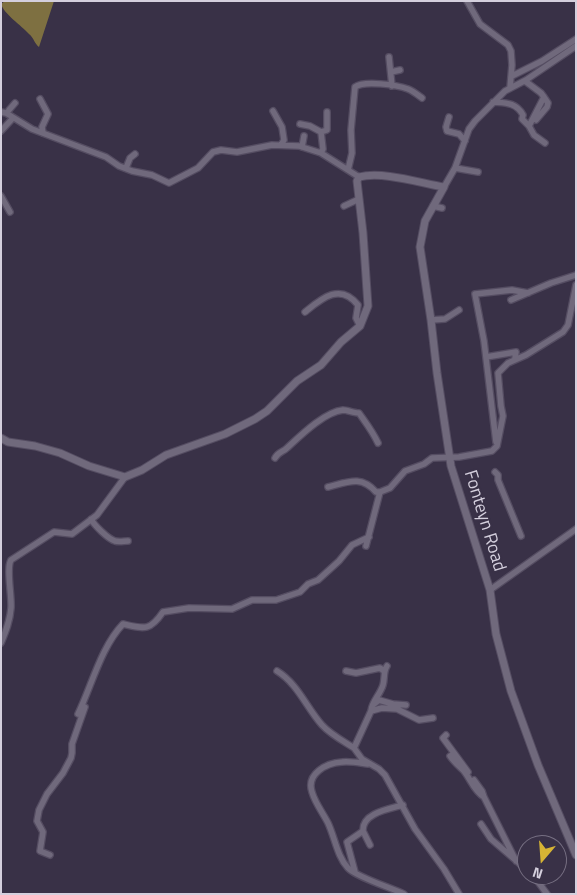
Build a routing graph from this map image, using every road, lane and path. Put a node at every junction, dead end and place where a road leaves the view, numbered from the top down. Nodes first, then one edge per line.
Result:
1 (467, 1) edge
2 (472, 1) edge
3 (471, 9) junction
4 (576, 39) edge
5 (575, 48) edge
6 (389, 57) dead end
7 (400, 70) dead end
8 (391, 72) junction
9 (512, 76) junction
10 (524, 81) junction
11 (392, 86) junction
12 (510, 88) junction
13 (544, 97) junction
14 (422, 98) dead end
15 (40, 99) dead end
16 (492, 102) junction
17 (15, 103) dead end
18 (16, 111) dead end
19 (273, 111) dead end
20 (5, 112) edge
21 (327, 112) dead end
22 (449, 117) dead end
23 (13, 118) junction
24 (536, 120) dead end
25 (300, 124) dead end
26 (529, 126) junction
27 (1, 131) edge
28 (322, 132) junction
29 (43, 133) junction
30 (304, 136) dead end
31 (465, 141) junction
32 (545, 143) dead end
33 (281, 145) junction
34 (302, 147) junction
35 (321, 153) junction
36 (135, 154) dead end
37 (126, 168) junction
38 (455, 168) junction
39 (348, 170) junction
40 (478, 172) dead end
41 (359, 177) junction
42 (444, 188) junction
43 (1, 196) edge
44 (360, 199) junction
45 (344, 206) dead end
46 (434, 206) junction
47 (442, 208) dead end
48 (10, 212) dead end
49 (576, 275) edge
50 (576, 284) edge
51 (528, 293) junction
52 (511, 300) dead end
53 (459, 310) dead end
54 (305, 312) dead end
55 (431, 320) junction
56 (360, 326) junction
57 (486, 357) junction
58 (515, 358) junction
59 (1, 438) edge
60 (378, 443) dead end
61 (497, 446) junction
62 (449, 456) junction
63 (275, 458) dead end
64 (495, 472) dead end
65 (125, 476) junction
66 (328, 487) dead end
67 (380, 492) junction
68 (91, 519) junction
69 (576, 529) edge
70 (369, 536) junction
71 (521, 536) dead end
72 (128, 541) dead end
73 (366, 546) dead end
74 (490, 590) junction
75 (1, 643) edge
76 (277, 671) dead end
77 (346, 671) dead end
78 (91, 686) junction
79 (406, 705) dead end
80 (371, 711) junction
81 (78, 714) dead end
82 (433, 718) dead end
83 (446, 735) dead end
84 (354, 748) junction
85 (450, 756) dead end
86 (371, 764) junction
87 (484, 797) junction
88 (403, 805) junction
89 (481, 824) dead end
90 (363, 831) junction
91 (370, 845) dead end
92 (50, 855) dead end
93 (576, 855) edge
94 (516, 861) joint
95 (355, 872) junction
96 (404, 894) edge
97 (459, 894) edge

1 - 3 street
2 - 3 street
3 - 9 street
4 - 9 street
5 - 10 street
6 - 8 street
7 - 8 street
8 - 11 street
9 - 12 street
10 - 12 street
10 - 13 street
11 - 14 street
11 - 39 street
12 - 16 street
13 - 24 street
13 - 26 street
15 - 29 street
16 - 26 street
16 - 31 street
17 - 20 street
18 - 20 street
19 - 33 street
20 - 23 street
21 - 28 street
22 - 31 street
23 - 27 street
23 - 29 street
25 - 28 street
26 - 32 street
28 - 35 street
29 - 37 street
30 - 34 street
31 - 38 street
33 - 34 street
33 - 37 street
34 - 35 street
35 - 39 street
36 - 37 street
38 - 40 street
38 - 42 street
39 - 41 street
41 - 42 street
41 - 44 street
42 - 46 street, Fonteyn Road
43 - 48 street
44 - 45 street
44 - 56 street
46 - 47 street
46 - 55 street, Fonteyn Road
49 - 51 street
50 - 58 street
51 - 52 street
51 - 57 street
53 - 55 street
54 - 56 street
55 - 62 street, Fonteyn Road
56 - 65 street
57 - 58 street
57 - 61 street
58 - 61 street
59 - 65 street
60 - 63 street
61 - 62 street
62 - 67 street
62 - 74 street, Fonteyn Road
64 - 71 street
65 - 68 street
66 - 67 street
67 - 70 street
68 - 72 street
68 - 75 street
69 - 74 street
70 - 73 street
70 - 78 street
74 - 93 street, Fonteyn Road
76 - 84 street
77 - 80 street
78 - 81 street
78 - 92 street
79 - 80 street
80 - 82 street
80 - 84 street
83 - 87 street
84 - 86 street
85 - 87 street
86 - 88 street
86 - 95 street
87 - 94 street
88 - 90 street
88 - 97 street
89 - 94 street
90 - 91 street
90 - 95 street
95 - 96 street

